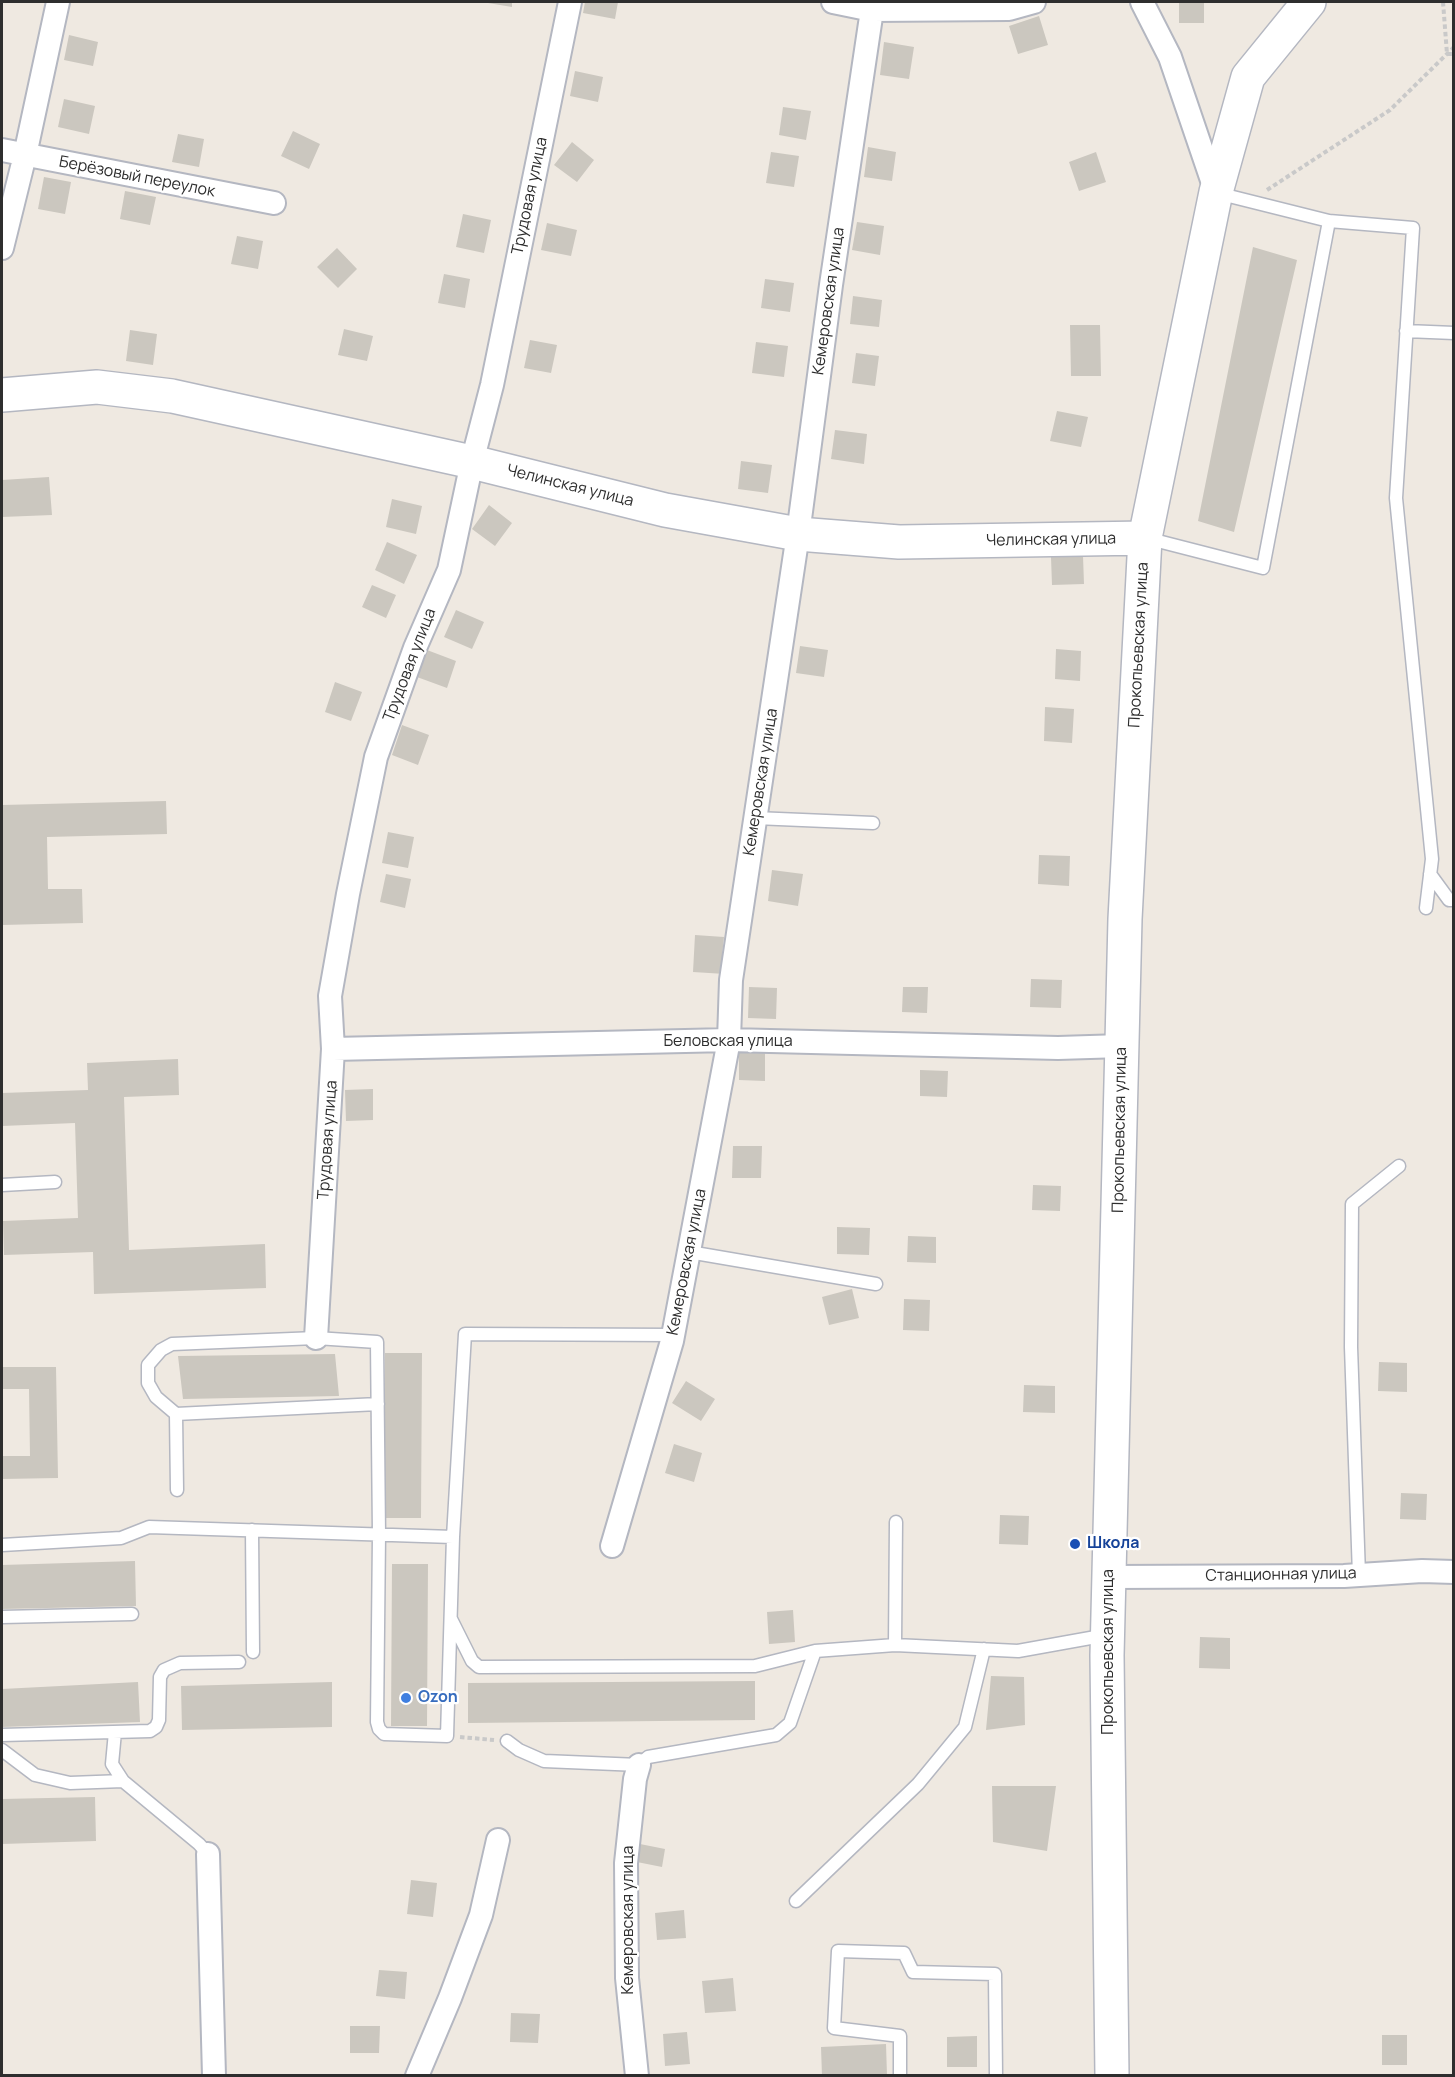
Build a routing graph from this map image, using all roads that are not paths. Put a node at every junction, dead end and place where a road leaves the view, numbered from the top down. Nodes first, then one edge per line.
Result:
1 (58, 2) edge
2 (570, 2) edge
3 (833, 2) edge
4 (1034, 2) edge
5 (1142, 2) edge
6 (1309, 2) edge
7 (872, 10) junction
8 (2, 150) edge
9 (25, 156) junction
10 (1216, 192) junction
11 (274, 203) dead end
12 (1329, 221) junction
13 (2, 248) edge
14 (1406, 331) junction
15 (1454, 333) edge
16 (2, 395) edge
17 (472, 462) junction
18 (798, 534) junction
19 (1145, 538) junction
20 (755, 818) junction
21 (873, 823) dead end
22 (1430, 873) junction
23 (1454, 900) edge
24 (1426, 908) dead end
25 (729, 1040) junction
26 (1122, 1046) junction
27 (333, 1050) junction
28 (1400, 1166) dead end
29 (55, 1182) dead end
30 (2, 1185) edge
31 (689, 1252) junction
32 (876, 1284) dead end
33 (673, 1335) junction
34 (316, 1338) junction
35 (378, 1404) junction
36 (176, 1414) junction
37 (177, 1490) dead end
38 (896, 1522) dead end
39 (252, 1530) junction
40 (379, 1535) junction
41 (453, 1537) junction
42 (2, 1545) edge
43 (612, 1546) dead end
44 (1454, 1572) edge
45 (1359, 1575) junction
46 (1109, 1577) junction
47 (132, 1614) dead end
48 (2, 1617) edge
49 (450, 1618) junction
50 (1108, 1635) junction
51 (895, 1645) junction
52 (984, 1649) junction
53 (815, 1651) junction
54 (253, 1652) dead end
55 (239, 1662) dead end
56 (115, 1732) junction
57 (2, 1735) edge
58 (507, 1741) road end
59 (2, 1750) edge
60 (639, 1765) junction
61 (123, 1781) junction
62 (498, 1840) dead end
63 (208, 1854) joint
64 (796, 1901) dead end
65 (214, 2076) edge
66 (417, 2076) edge
67 (637, 2076) edge
68 (900, 2076) edge
69 (996, 2076) edge
70 (1112, 2076) edge

1 - 9 street
2 - 17 street, Трудовая улица
3 - 7 street
4 - 7 street
5 - 10 street
6 - 10 main road, Прокопьевская улица
7 - 18 street, Кемеровская улица
8 - 9 street, Берёзовый переулок
9 - 11 street, Берёзовый переулок
9 - 13 street
10 - 12 lane
10 - 19 main road, Прокопьевская улица
12 - 14 lane
12 - 19 lane
14 - 15 lane
14 - 22 lane
16 - 17 main road, Челинская улица
17 - 18 main road, Челинская улица
17 - 27 street, Трудовая улица
18 - 19 main road, Челинская улица
18 - 20 street, Кемеровская улица
19 - 26 main road, Прокопьевская улица
20 - 21 lane
20 - 25 street, Кемеровская улица
22 - 23 lane
22 - 24 lane
25 - 26 street, Беловская улица
25 - 27 street, Беловская улица
25 - 31 street, Кемеровская улица
26 - 46 main road, Прокопьевская улица
27 - 34 street, Трудовая улица
28 - 45 lane
29 - 30 lane
31 - 32 lane
31 - 33 street, Кемеровская улица
33 - 41 lane
33 - 43 street, Кемеровская улица
34 - 35 lane
34 - 36 lane
35 - 36 lane
35 - 40 lane
36 - 37 lane
38 - 51 lane
39 - 40 lane
39 - 42 lane
39 - 54 lane
40 - 41 lane
40 - 49 lane
41 - 49 lane
44 - 45 street, Станционная улица
45 - 46 street, Станционная улица
46 - 50 main road, Прокопьевская улица
47 - 48 lane
49 - 53 lane
50 - 52 lane
50 - 70 main road, Прокопьевская улица
51 - 52 lane
51 - 53 lane
52 - 64 lane
53 - 60 lane
55 - 56 lane
56 - 57 lane
56 - 61 lane
58 - 60 lane
59 - 61 lane
60 - 67 street, Кемеровская улица
61 - 63 lane
62 - 66 street
63 - 65 street
68 - 69 lane

